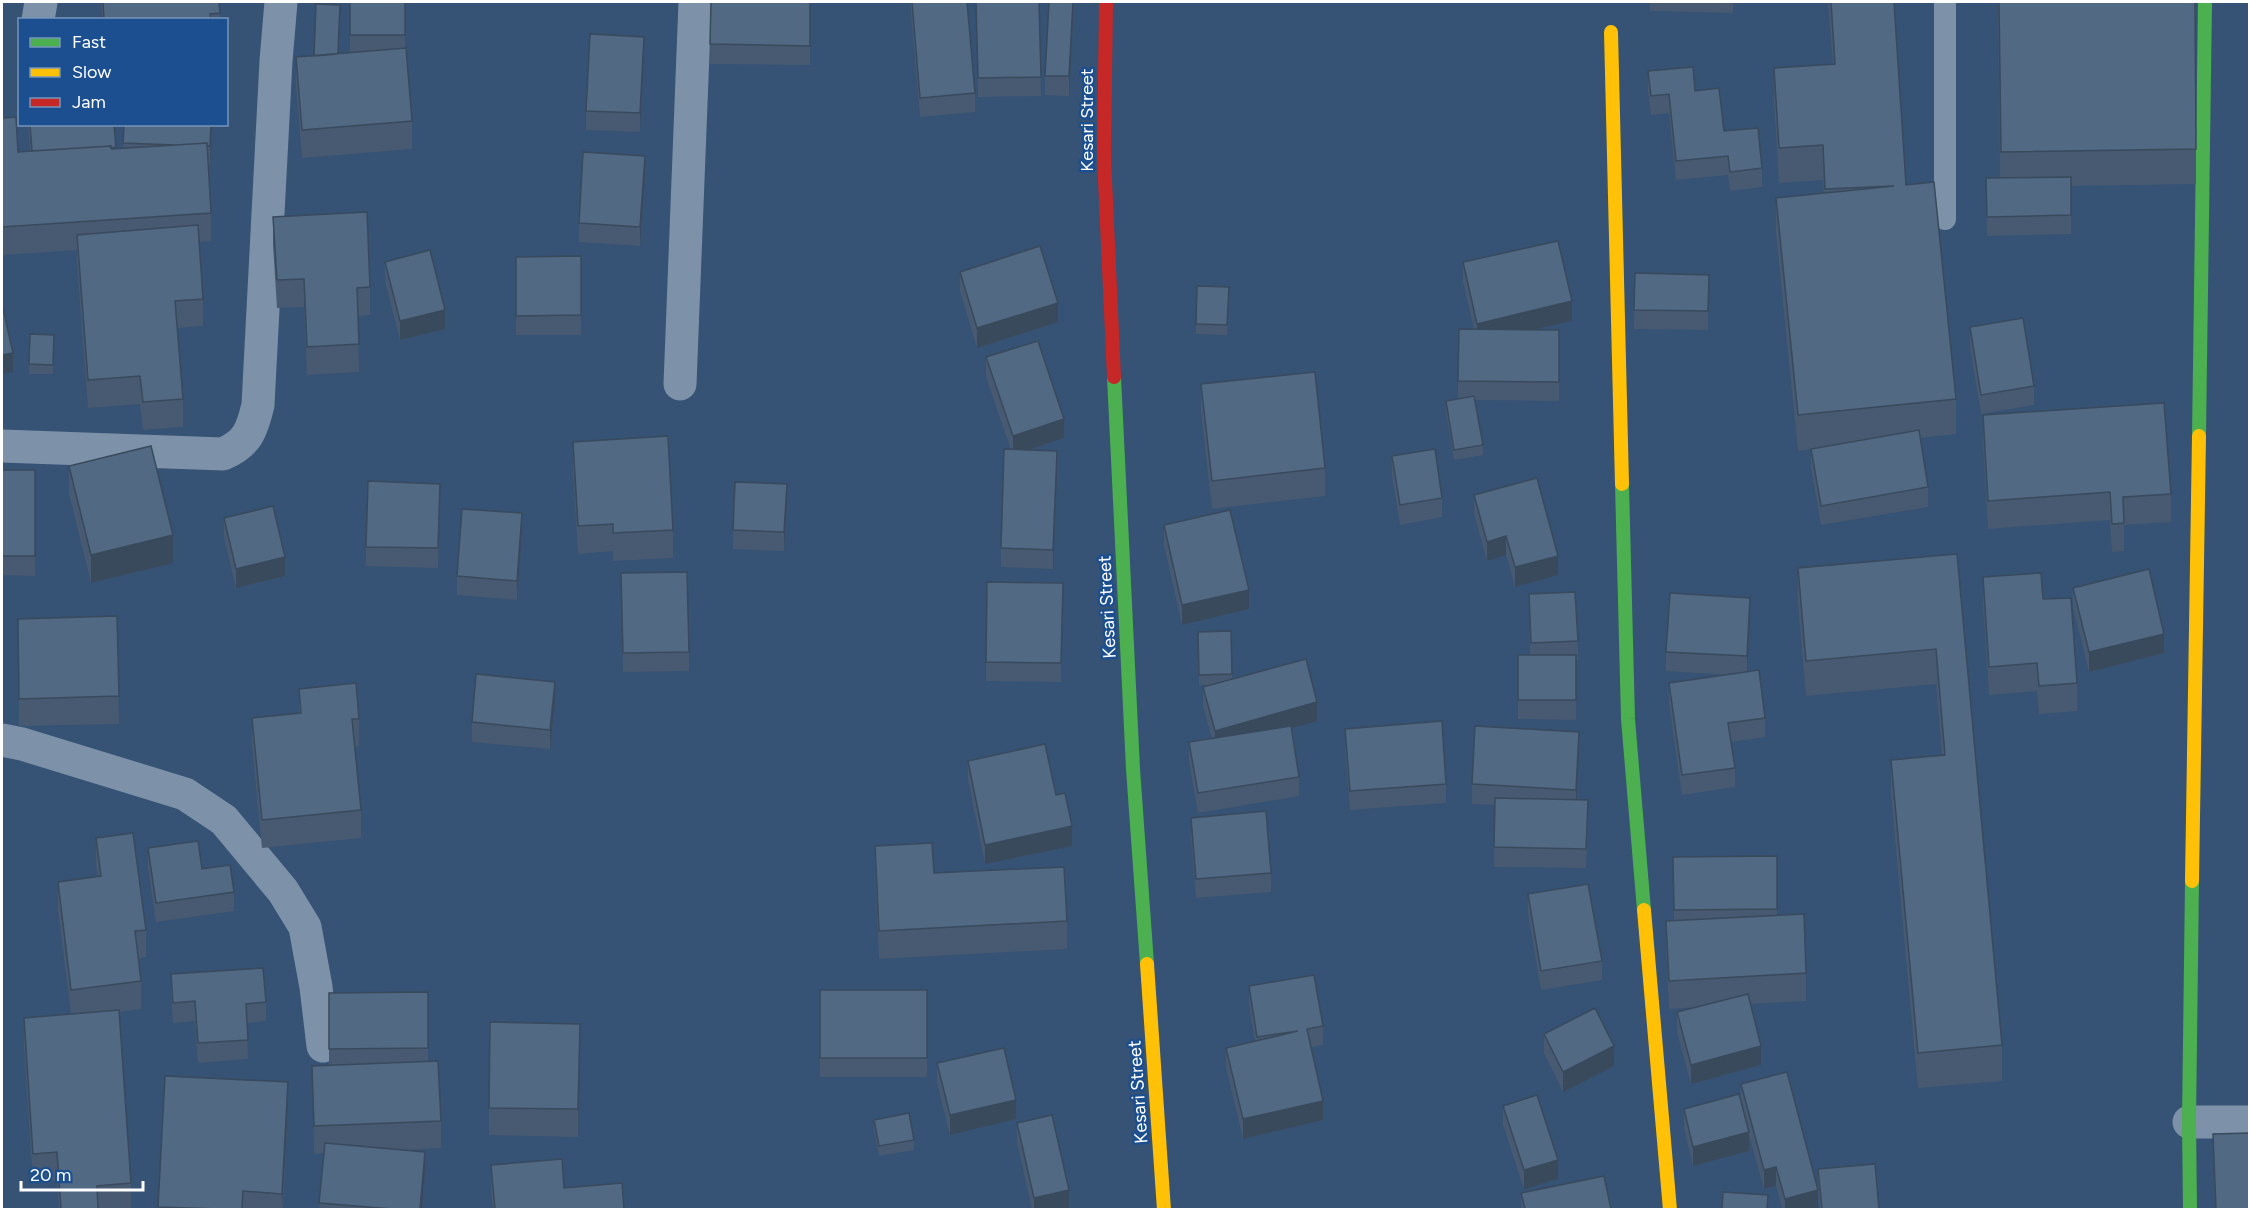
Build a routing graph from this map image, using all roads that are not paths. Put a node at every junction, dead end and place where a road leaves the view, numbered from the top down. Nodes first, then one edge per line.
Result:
1 (41, 2) edge
2 (281, 2) edge
3 (695, 2) edge
4 (1106, 2) edge
5 (1944, 2) edge
6 (2205, 2) edge
7 (38, 18) edge
8 (1611, 32) dead end
9 (1945, 219) dead end
10 (680, 384) dead end
11 (2, 446) edge
12 (2, 740) edge
13 (323, 1046) dead end
14 (2190, 1122) junction
15 (2250, 1122) edge
16 (1164, 1209) edge
17 (1670, 1209) edge
18 (2190, 1209) edge

1 - 7 street
2 - 11 street
3 - 10 street
4 - 16 street, Kesari Street
5 - 9 lane
6 - 14 street
8 - 17 street
12 - 13 street
14 - 15 street
14 - 18 street

